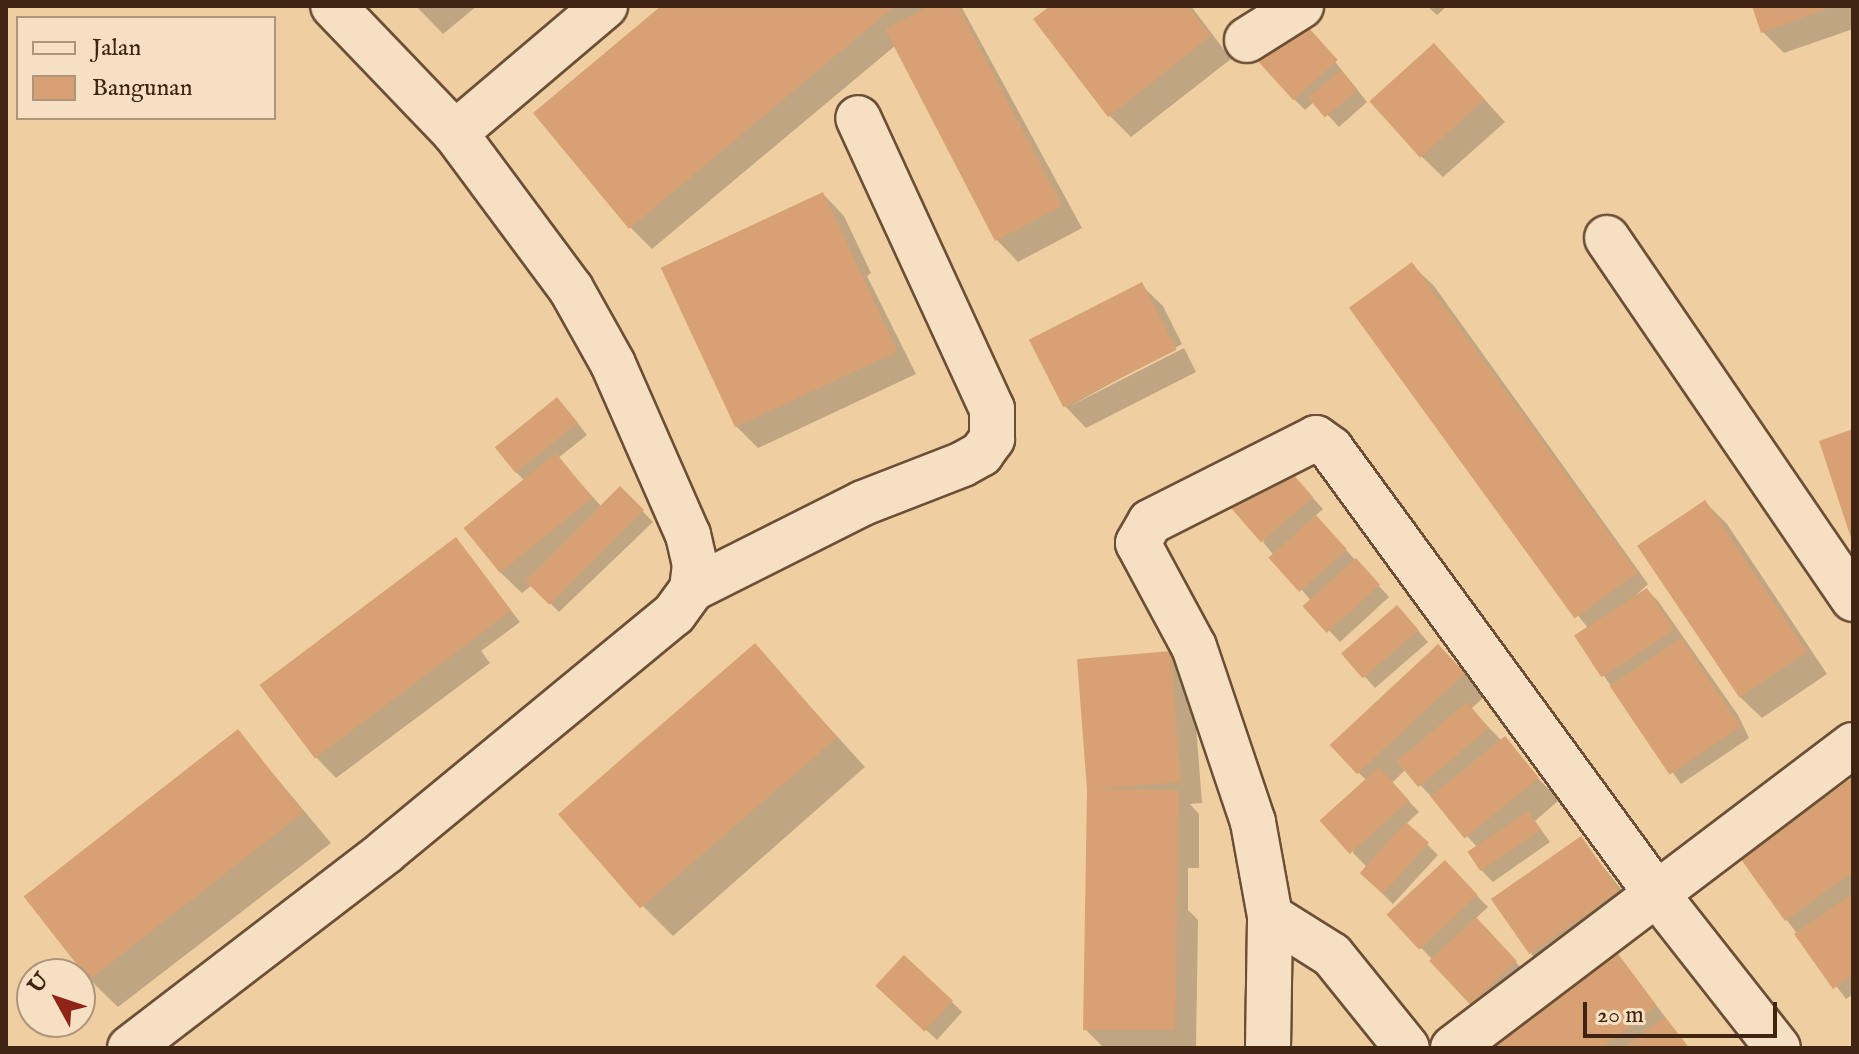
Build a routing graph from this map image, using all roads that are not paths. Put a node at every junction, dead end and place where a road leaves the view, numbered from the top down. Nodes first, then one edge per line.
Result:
1 (333, 6) edge
2 (605, 6) edge
3 (1301, 6) edge
4 (1247, 40) dead end
5 (858, 118) dead end
6 (455, 133) junction
7 (1607, 238) dead end
8 (692, 589) junction
9 (1853, 599) edge
10 (1853, 745) edge
11 (1656, 893) junction
12 (1270, 916) junction
13 (130, 1048) edge
14 (1268, 1048) edge
15 (1407, 1048) edge
16 (1453, 1048) edge
17 (1778, 1048) edge

1 - 6 street
2 - 6 street
3 - 4 street
5 - 8 street
6 - 8 street
7 - 9 street
8 - 13 street
10 - 11 street
11 - 12 street
11 - 16 street
11 - 17 street
12 - 14 street
12 - 15 street

